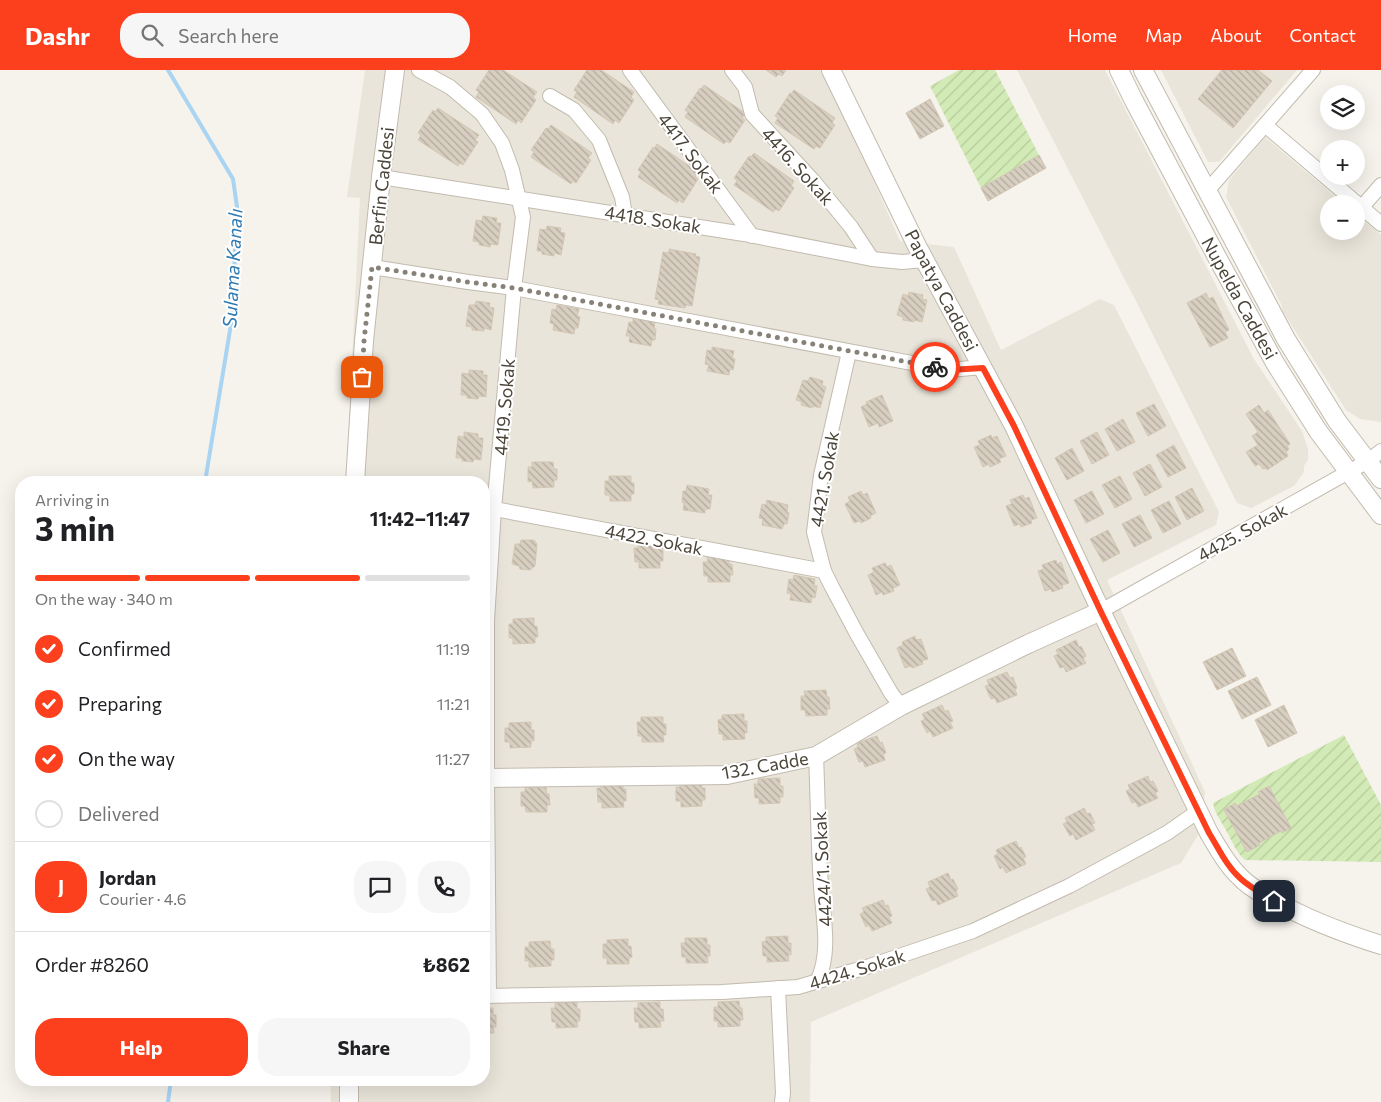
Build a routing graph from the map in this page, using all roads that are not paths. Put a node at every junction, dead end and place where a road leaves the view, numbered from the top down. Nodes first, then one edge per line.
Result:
1 (395, 70) edge
2 (419, 70) edge
3 (630, 70) edge
4 (732, 70) edge
5 (831, 70) edge
6 (1119, 70) edge
7 (1143, 70) edge
8 (1313, 70) edge
9 (550, 96) dead end
10 (1265, 125) junction
11 (381, 177) junction
12 (1381, 185) edge
13 (1207, 191) junction
14 (1348, 195) edge
15 (519, 198) junction
16 (1365, 204) edge
17 (1365, 210) edge
18 (625, 215) junction
19 (1381, 224) edge
20 (752, 236) junction
21 (872, 259) junction
22 (925, 260) junction
23 (372, 267) junction
24 (514, 288) junction
25 (849, 352) junction
26 (983, 368) junction
27 (1374, 456) edge
28 (1348, 472) junction
29 (355, 476) edge
30 (1381, 479) edge
31 (490, 499) edge
32 (490, 508) edge
33 (1381, 514) edge
34 (824, 570) junction
35 (1101, 612) junction
36 (900, 706) junction
37 (816, 756) junction
38 (490, 778) edge
39 (1198, 812) junction
40 (1381, 945) edge
41 (818, 980) junction
42 (778, 988) junction
43 (490, 996) edge
44 (348, 1086) edge
45 (348, 1102) edge
46 (782, 1102) edge

1 - 11 street, Berfin Caddesi
2 - 15 street, 4419. Sokak
3 - 20 street, 4417. Sokak
4 - 21 street, 4416. Sokak
5 - 22 street, Papatya Caddesi
6 - 28 street, Nupelda Caddesi
7 - 13 street, Nupelda Caddesi
8 - 10 street
9 - 18 street
10 - 13 street
10 - 14 street
11 - 15 street, 4418. Sokak
11 - 23 street, Berfin Caddesi
12 - 16 street
13 - 27 street, Nupelda Caddesi
15 - 18 street, 4418. Sokak
15 - 24 street, 4419. Sokak
17 - 19 street
18 - 20 street, 4418. Sokak
20 - 21 street, 4418. Sokak
21 - 22 street, 4418. Sokak
22 - 26 street, Papatya Caddesi
23 - 24 street
23 - 29 street, Berfin Caddesi
24 - 25 street
24 - 31 street, 4419. Sokak
25 - 26 street
25 - 34 street, 4421. Sokak
26 - 35 street, Papatya Caddesi
27 - 28 street, 4425. Sokak
27 - 30 street, Nupelda Caddesi
28 - 33 street, Nupelda Caddesi
28 - 35 street, 4425. Sokak
32 - 34 street, 4422. Sokak
34 - 36 street, 4421. Sokak
35 - 36 street, 132. Cadde
35 - 39 street, Papatya Caddesi
36 - 37 street, 132. Cadde
37 - 38 street, 132. Cadde
37 - 41 street, 4424/1. Sokak
39 - 40 street, Papatya Caddesi
39 - 41 street, 4424. Sokak
41 - 42 street, 4424. Sokak
42 - 43 street, 4424. Sokak
42 - 46 street
44 - 45 street

